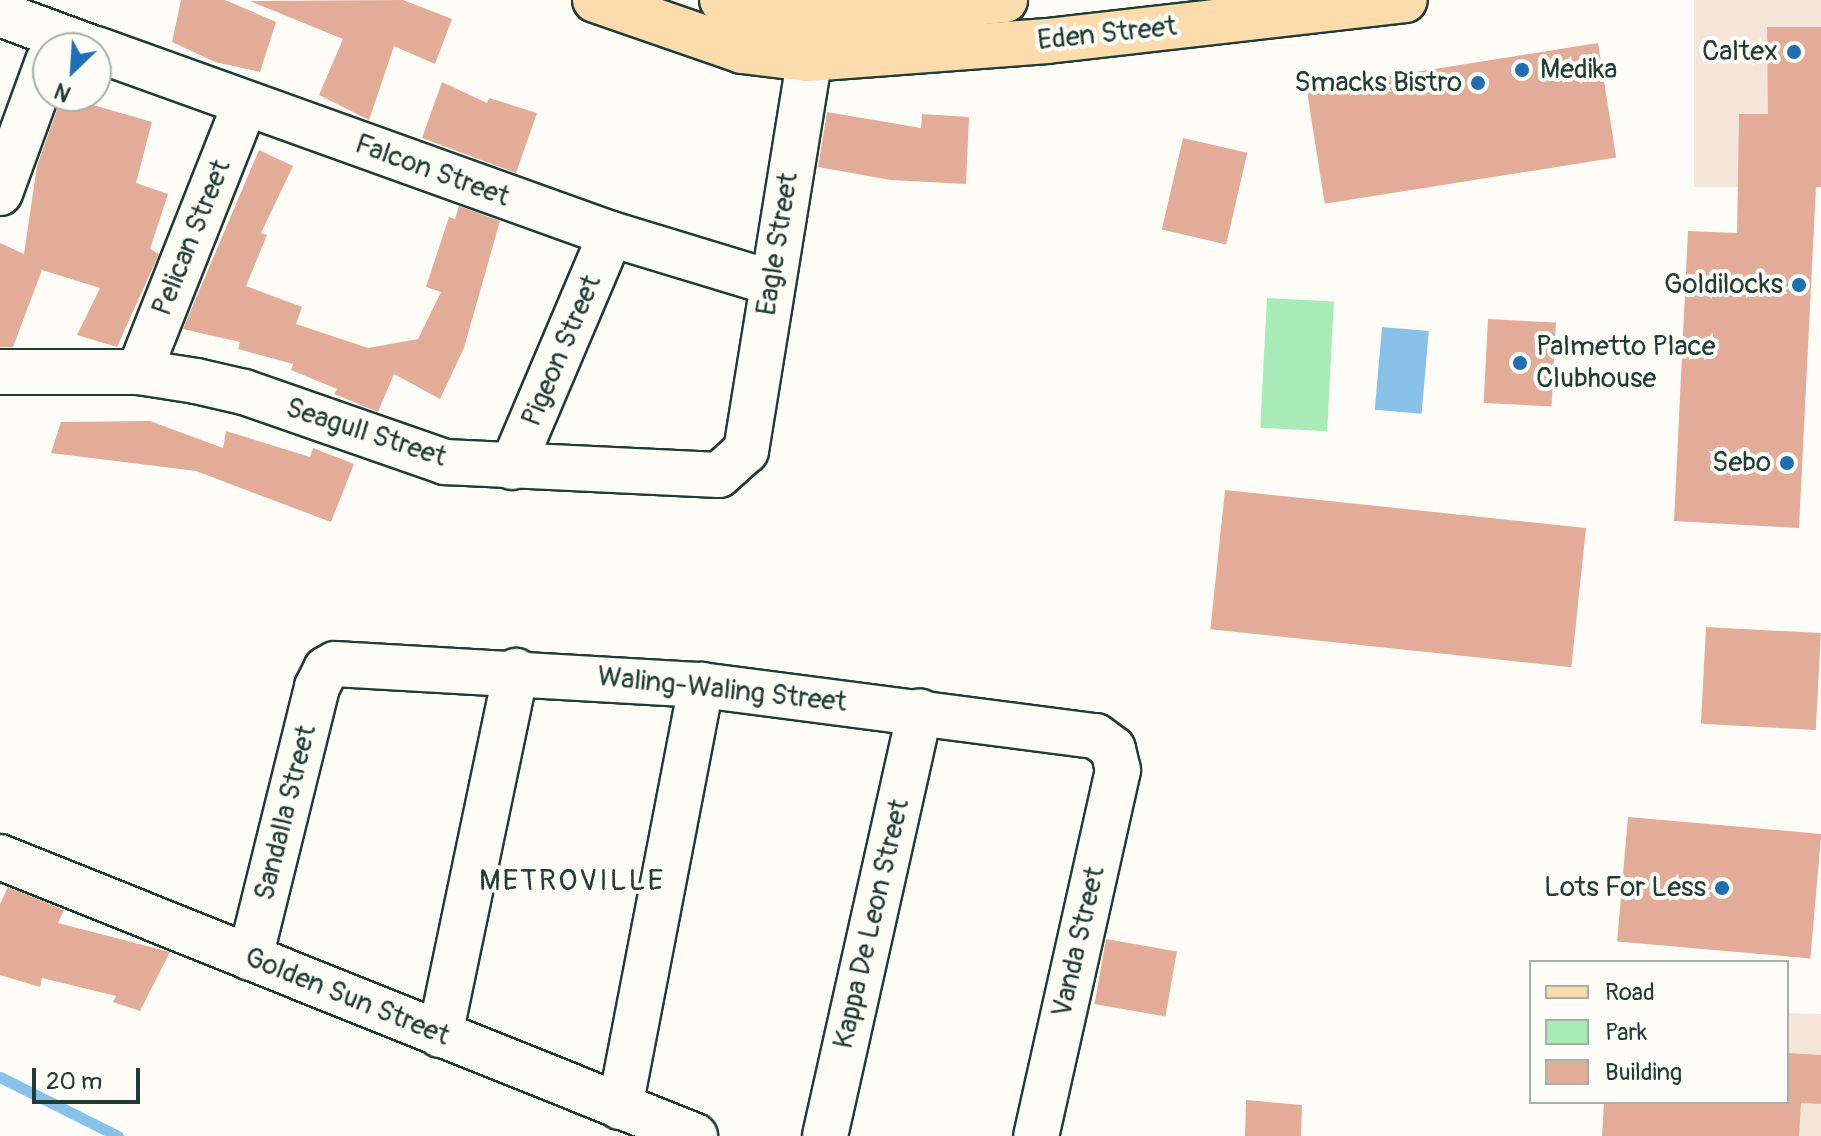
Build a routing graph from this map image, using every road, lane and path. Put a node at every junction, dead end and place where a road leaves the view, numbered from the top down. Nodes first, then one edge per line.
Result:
1 (595, 0) edge
2 (722, 0) edge
3 (1005, 0) edge
4 (1405, 0) edge
5 (0, 14) edge
6 (886, 22) edge
7 (48, 32) edge
8 (812, 38) junction
9 (112, 56) edge
10 (245, 104) junction
11 (37, 112) edge
12 (0, 193) edge
13 (611, 234) junction
14 (772, 283) junction
15 (0, 372) edge
16 (139, 372) junction
17 (512, 467) junction
18 (734, 468) joint
19 (326, 669) joint
20 (516, 671) junction
21 (701, 685) junction
22 (920, 711) junction
23 (1113, 749) joint
24 (0, 857) edge
25 (250, 958) junction
26 (440, 1035) junction
27 (620, 1107) junction
28 (695, 1136) edge
29 (825, 1136) edge
30 (1036, 1136) edge

1 - 8 main road
2 - 8 main road, Eden Street
3 - 6 main road, Eden Street
4 - 6 main road, Eden Street
5 - 7 street, Falcon Street
6 - 8 main road, Eden Street
8 - 14 street, Eagle Street
9 - 10 street, Falcon Street
10 - 13 street, Falcon Street
10 - 16 street, Pelican Street
11 - 12 street
13 - 14 street, Falcon Street
13 - 17 street, Pigeon Street
14 - 18 street, Eagle Street
15 - 16 street, Seagull Street
16 - 17 street, Seagull Street
17 - 18 street, Seagull Street
19 - 20 street, Waling-Waling Street
19 - 25 street, Sandalla Street
20 - 21 street, Waling-Waling Street
20 - 26 street
21 - 22 street, Waling-Waling Street
21 - 27 street
22 - 23 street, Waling-Waling Street
22 - 29 street, Kappa De Leon Street
23 - 30 street, Vanda Street
24 - 25 street, Golden Sun Street
25 - 26 street, Golden Sun Street
26 - 27 street, Golden Sun Street
27 - 28 street, Golden Sun Street

